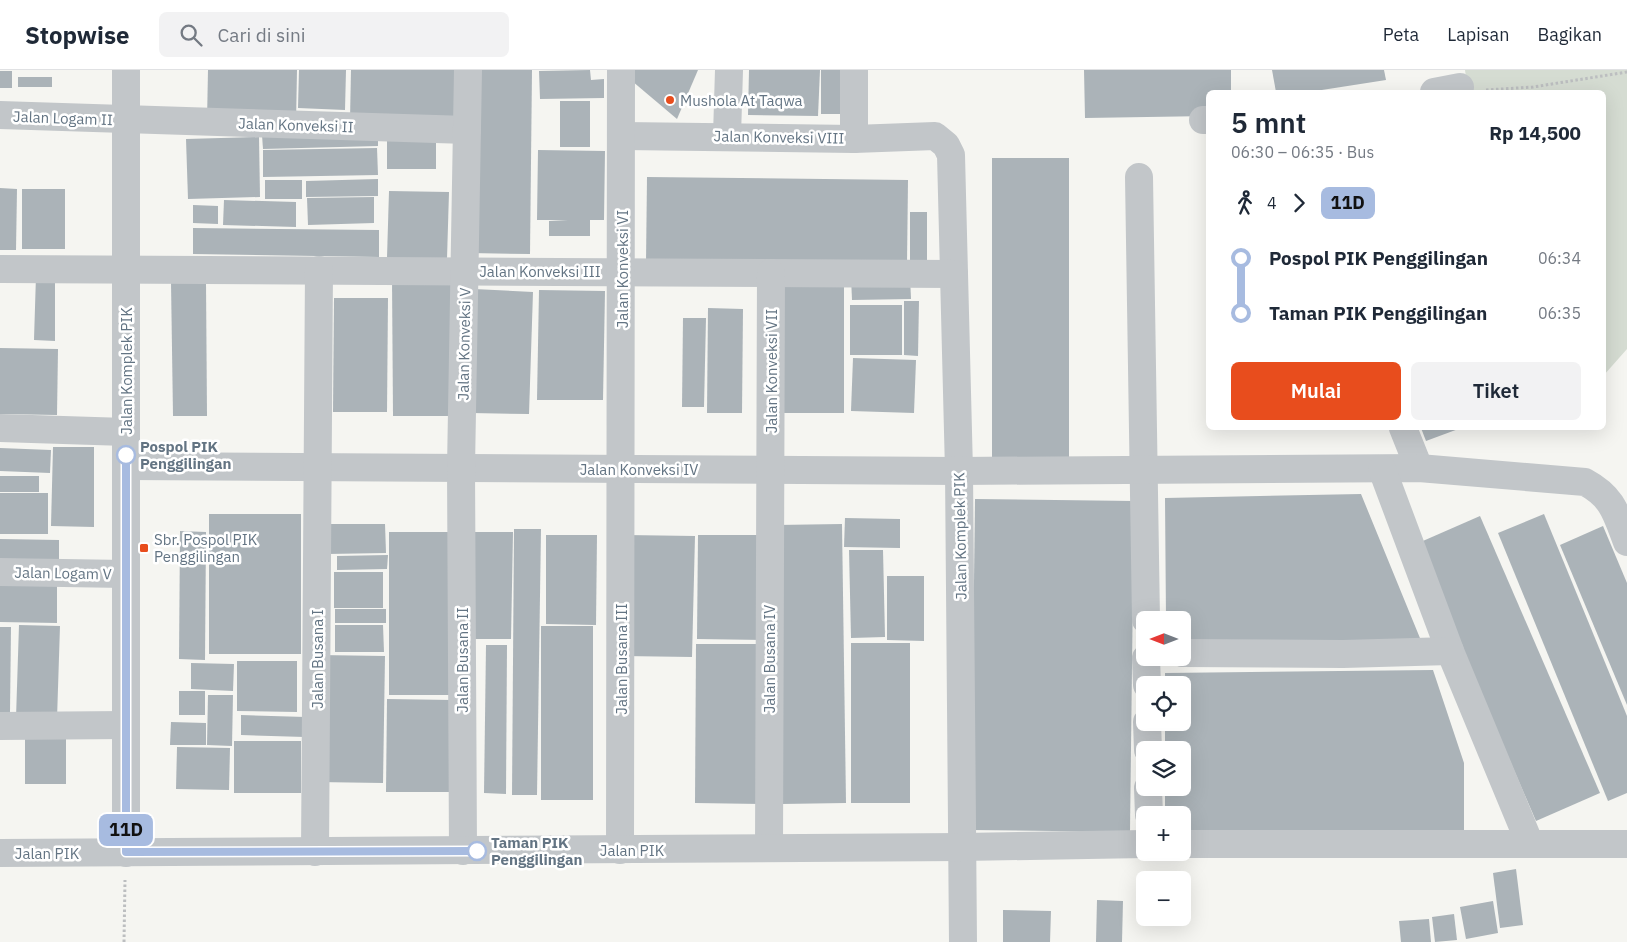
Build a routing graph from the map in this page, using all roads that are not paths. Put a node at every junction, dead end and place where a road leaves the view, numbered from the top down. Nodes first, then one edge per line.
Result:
1 (126, 70) edge
2 (468, 70) edge
3 (622, 70) edge
4 (729, 70) edge
5 (854, 70) edge
6 (0, 115) edge
7 (126, 120) junction
8 (467, 130) junction
9 (623, 136) junction
10 (727, 136) junction
11 (935, 136) joint
12 (854, 139) junction
13 (1139, 177) dead end
14 (126, 268) junction
15 (0, 269) edge
16 (319, 270) junction
17 (465, 271) junction
18 (622, 271) junction
19 (771, 273) junction
20 (954, 274) junction
21 (0, 428) edge
22 (1404, 430) edge
23 (126, 432) junction
24 (126, 466) junction
25 (318, 466) junction
26 (462, 468) junction
27 (1419, 468) junction
28 (622, 469) junction
29 (770, 469) junction
30 (1382, 469) junction
31 (959, 471) junction
32 (1144, 471) junction
33 (1627, 542) edge
34 (0, 572) edge
35 (126, 574) junction
36 (1146, 611) edge
37 (1450, 651) junction
38 (1191, 653) edge
39 (126, 725) junction
40 (0, 726) edge
41 (1136, 844) edge
42 (1191, 844) edge
43 (1530, 844) junction
44 (1627, 844) edge
45 (963, 847) junction
46 (769, 848) junction
47 (620, 850) junction
48 (463, 851) junction
49 (126, 852) junction
50 (315, 852) junction
51 (0, 853) edge
52 (963, 942) edge

1 - 7 street, Jalan Komplek PIK
2 - 8 street, Jalan Konveksi V
3 - 9 street, Jalan Konveksi VI
4 - 10 street
5 - 12 street
6 - 7 street, Jalan Logam II
7 - 8 street, Jalan Konveksi II
7 - 14 street, Jalan Komplek PIK
8 - 17 street, Jalan Konveksi V
9 - 10 street, Jalan Konveksi VIII
9 - 18 street, Jalan Konveksi VI
10 - 12 street, Jalan Konveksi VIII
11 - 12 street, Jalan Konveksi VIII
11 - 20 street, Jalan Komplek PIK
13 - 32 street
14 - 15 street, Jalan Konveksi III
14 - 16 street, Jalan Konveksi III
14 - 23 street, Jalan Komplek PIK
16 - 17 street, Jalan Konveksi III
16 - 25 street
17 - 18 street, Jalan Konveksi III
17 - 26 street, Jalan Konveksi V
18 - 19 street, Jalan Konveksi III
18 - 28 street, Jalan Konveksi VI
19 - 20 street, Jalan Konveksi III
19 - 29 street, Jalan Konveksi VII
20 - 31 street, Jalan Komplek PIK
21 - 23 street
22 - 27 street
23 - 24 street, Jalan Komplek PIK
24 - 25 street, Jalan Konveksi IV
24 - 35 street, Jalan Komplek PIK
25 - 26 street, Jalan Konveksi IV
25 - 50 street, Jalan Busana I
26 - 28 street, Jalan Konveksi IV
26 - 48 street, Jalan Busana II
27 - 30 street, Jalan Konveksi IV
27 - 33 street, Jalan Konveksi IV
28 - 29 street, Jalan Konveksi IV
28 - 47 street, Jalan Busana III
29 - 31 street, Jalan Konveksi IV
29 - 46 street, Jalan Busana IV
30 - 32 street, Jalan Konveksi IV
30 - 37 street
31 - 32 street, Jalan Konveksi IV
31 - 45 street, Jalan Komplek PIK
32 - 36 street
34 - 35 street, Jalan Logam V
35 - 39 street, Jalan Komplek PIK
37 - 38 street
37 - 43 street
39 - 40 street
39 - 49 street, Jalan Komplek PIK
41 - 45 street, Jalan PIK
42 - 43 street
43 - 44 street
45 - 46 street, Jalan PIK
45 - 52 street, Jalan Komplek PIK
46 - 47 street, Jalan PIK
47 - 48 street, Jalan PIK
48 - 50 street, Jalan PIK
49 - 50 street, Jalan PIK
49 - 51 street, Jalan PIK

